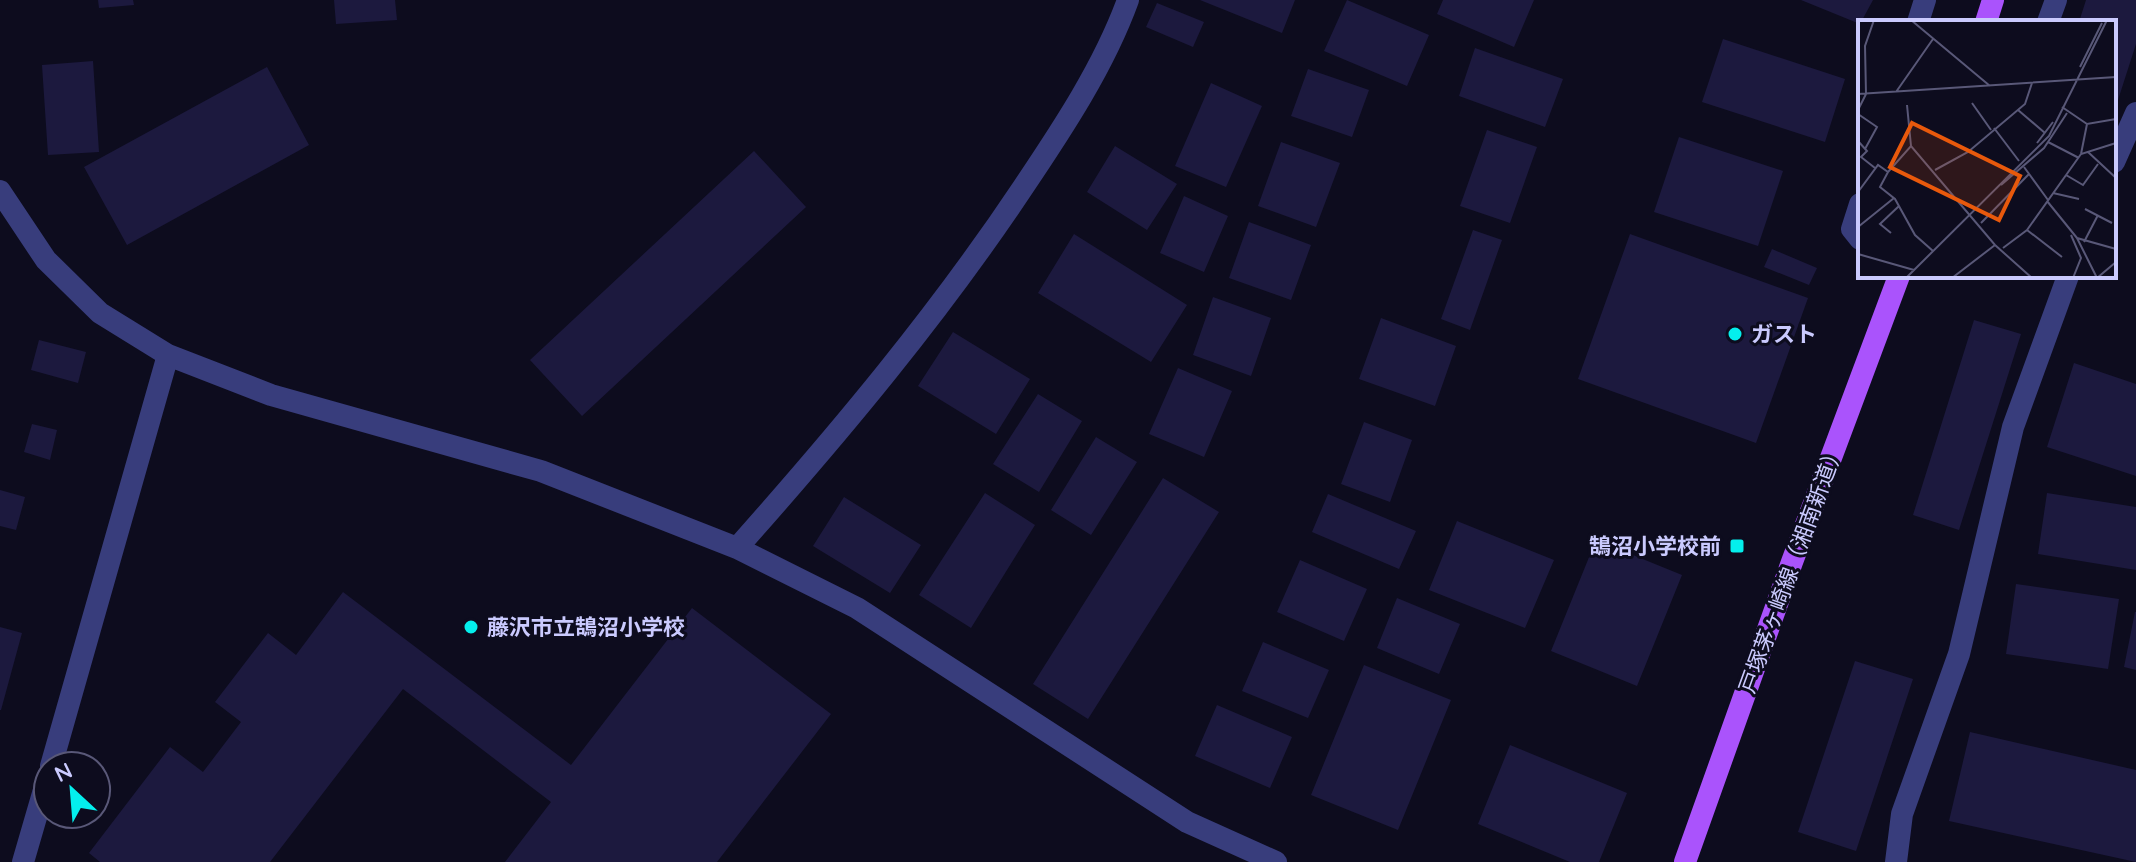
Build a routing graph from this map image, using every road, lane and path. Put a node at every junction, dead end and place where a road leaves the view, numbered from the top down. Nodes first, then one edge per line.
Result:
1 (1128, 0) edge
2 (1925, 0) edge
3 (1993, 0) edge
4 (2056, 0) edge
5 (1919, 20) edge
6 (1987, 20) edge
7 (2049, 20) edge
8 (2136, 113) edge
9 (2116, 158) edge
10 (0, 191) edge
11 (1858, 210) edge
12 (1858, 236) edge
13 (1900, 278) edge
14 (2067, 278) edge
15 (168, 355) junction
16 (737, 548) junction
17 (56, 750) edge
18 (32, 830) edge
19 (23, 862) edge
20 (1276, 862) edge
21 (1685, 862) edge
22 (1896, 862) edge

1 - 16 street
2 - 5 street
3 - 6 main road
4 - 7 street
8 - 9 street
10 - 15 street
11 - 12 street
13 - 21 main road, 戸塚茅ヶ崎線（湘南新道）
14 - 22 street
15 - 16 street
15 - 17 street
16 - 20 street
18 - 19 street

